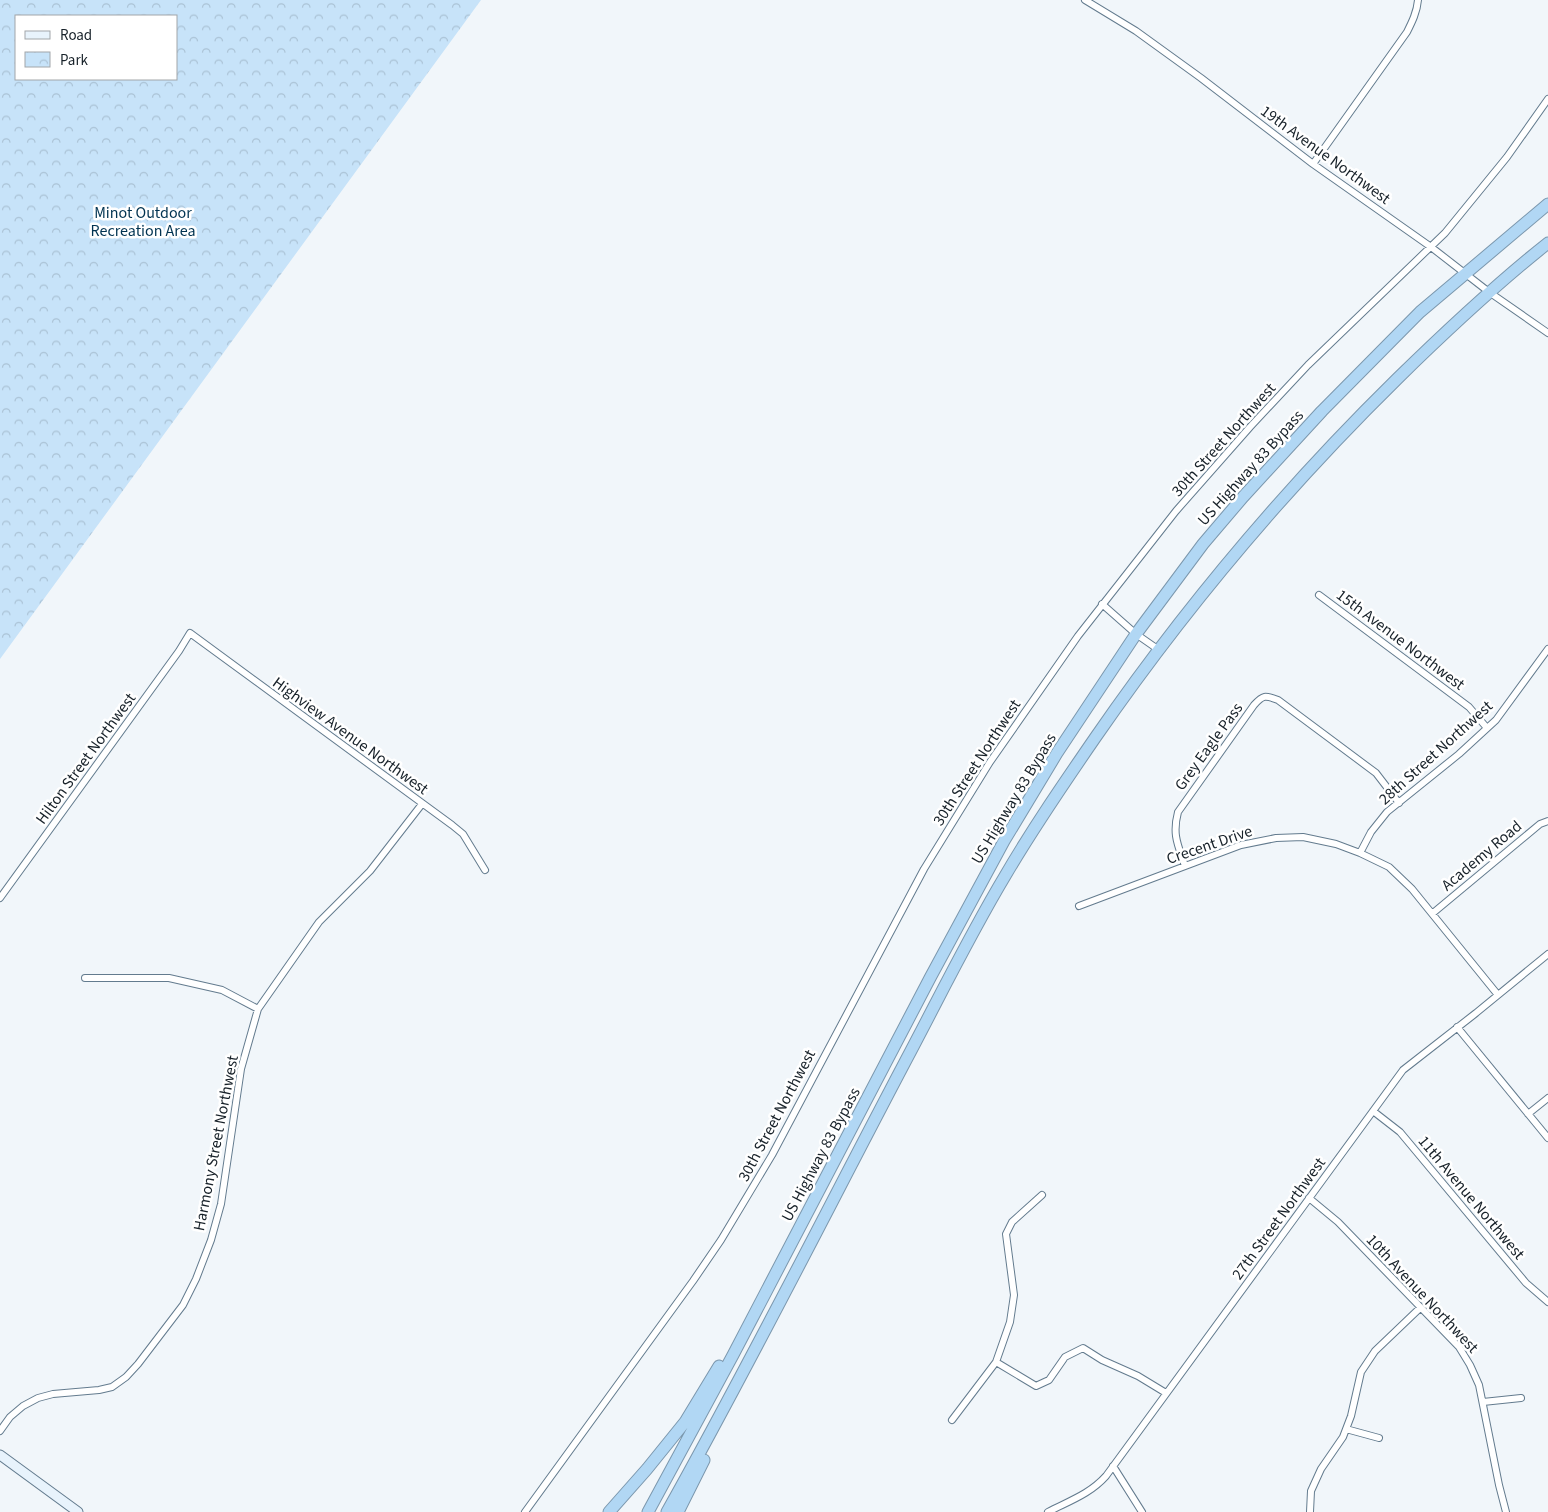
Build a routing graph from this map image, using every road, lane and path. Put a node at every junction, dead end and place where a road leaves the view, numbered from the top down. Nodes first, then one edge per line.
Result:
1 (1085, 0) edge
2 (1418, 0) edge
3 (1548, 99) edge
4 (1313, 164) junction
5 (1548, 204) edge
6 (1548, 243) edge
7 (1431, 247) junction
8 (1465, 273) junction
9 (1489, 292) junction
10 (1548, 334) edge
11 (1319, 595) dead end
12 (1102, 604) junction
13 (190, 633) joint
14 (1136, 634) junction
15 (1159, 650) junction
16 (1548, 650) edge
17 (1487, 728) junction
18 (1399, 802) junction
19 (422, 804) junction
20 (1548, 821) edge
21 (1360, 853) junction
22 (1185, 866) junction
23 (484, 870) dead end
24 (0, 898) edge
25 (1079, 906) dead end
26 (1433, 913) junction
27 (1548, 954) edge
28 (85, 978) dead end
29 (1498, 994) junction
30 (258, 1009) junction
31 (1456, 1027) junction
32 (1548, 1098) edge
33 (1372, 1112) junction
34 (1528, 1114) junction
35 (1548, 1138) edge
36 (1042, 1195) dead end
37 (1309, 1198) junction
38 (1548, 1302) edge
39 (1420, 1308) junction
40 (742, 1337) junction
41 (996, 1362) junction
42 (745, 1366) junction
43 (1166, 1393) junction
44 (1520, 1398) dead end
45 (1483, 1402) junction
46 (952, 1420) dead end
47 (1346, 1429) junction
48 (0, 1431) edge
49 (1379, 1438) dead end
50 (0, 1455) edge
51 (1113, 1466) junction
52 (78, 1512) edge
53 (525, 1512) edge
54 (609, 1512) edge
55 (648, 1512) edge
56 (667, 1512) edge
57 (678, 1512) edge
58 (1048, 1512) edge
59 (1142, 1512) edge
60 (1310, 1512) edge
61 (1506, 1512) edge

1 - 4 street, 19th Avenue Northwest
2 - 4 street
3 - 7 street, 30th Street Northwest
4 - 7 street, 19th Avenue Northwest
5 - 8 highway, US Highway 83 Bypass
6 - 9 highway, US Highway 83 Bypass
7 - 8 street, 19th Avenue Northwest
7 - 12 street, 30th Street Northwest
8 - 9 street, 19th Avenue Northwest
8 - 14 highway, US Highway 83 Bypass
9 - 10 street, 19th Avenue Northwest
9 - 15 highway, US Highway 83 Bypass
11 - 17 street, 15th Avenue Northwest
12 - 14 street
12 - 53 street, 30th Street Northwest
13 - 19 street, Highview Avenue Northwest
13 - 24 street, Hilton Street Northwest
14 - 15 street
14 - 40 highway, US Highway 83 Bypass
15 - 42 highway, US Highway 83 Bypass
16 - 17 street, 28th Street Northwest
17 - 18 street, 28th Street Northwest
18 - 21 street, 28th Street Northwest
18 - 22 street, Grey Eagle Pass
19 - 23 street, Highview Avenue Northwest
19 - 30 street, Harmony Street Northwest
20 - 26 street, Academy Road
21 - 22 street, Crecent Drive
21 - 26 street, Crecent Drive
22 - 25 street, Crecent Drive
26 - 29 street, Crecent Drive
27 - 29 street, 27th Street Northwest
28 - 30 street
29 - 31 street, 27th Street Northwest
30 - 48 street, Harmony Street Northwest
31 - 33 street, 27th Street Northwest
31 - 34 street
32 - 34 street
33 - 37 street, 27th Street Northwest
33 - 38 street, 11th Avenue Northwest
34 - 35 street
36 - 41 street
37 - 39 street, 10th Avenue Northwest
37 - 43 street, 27th Street Northwest
39 - 45 street, 10th Avenue Northwest
39 - 47 street
40 - 54 highway
40 - 55 highway, US Highway 83 Bypass
41 - 43 street
41 - 46 street
42 - 56 highway, US Highway 83 Bypass
42 - 57 highway
43 - 51 street, 27th Street Northwest
44 - 45 street
45 - 61 street, 10th Avenue Northwest
47 - 49 street
47 - 60 street
50 - 52 street
51 - 58 street, 27th Street Northwest
51 - 59 street

